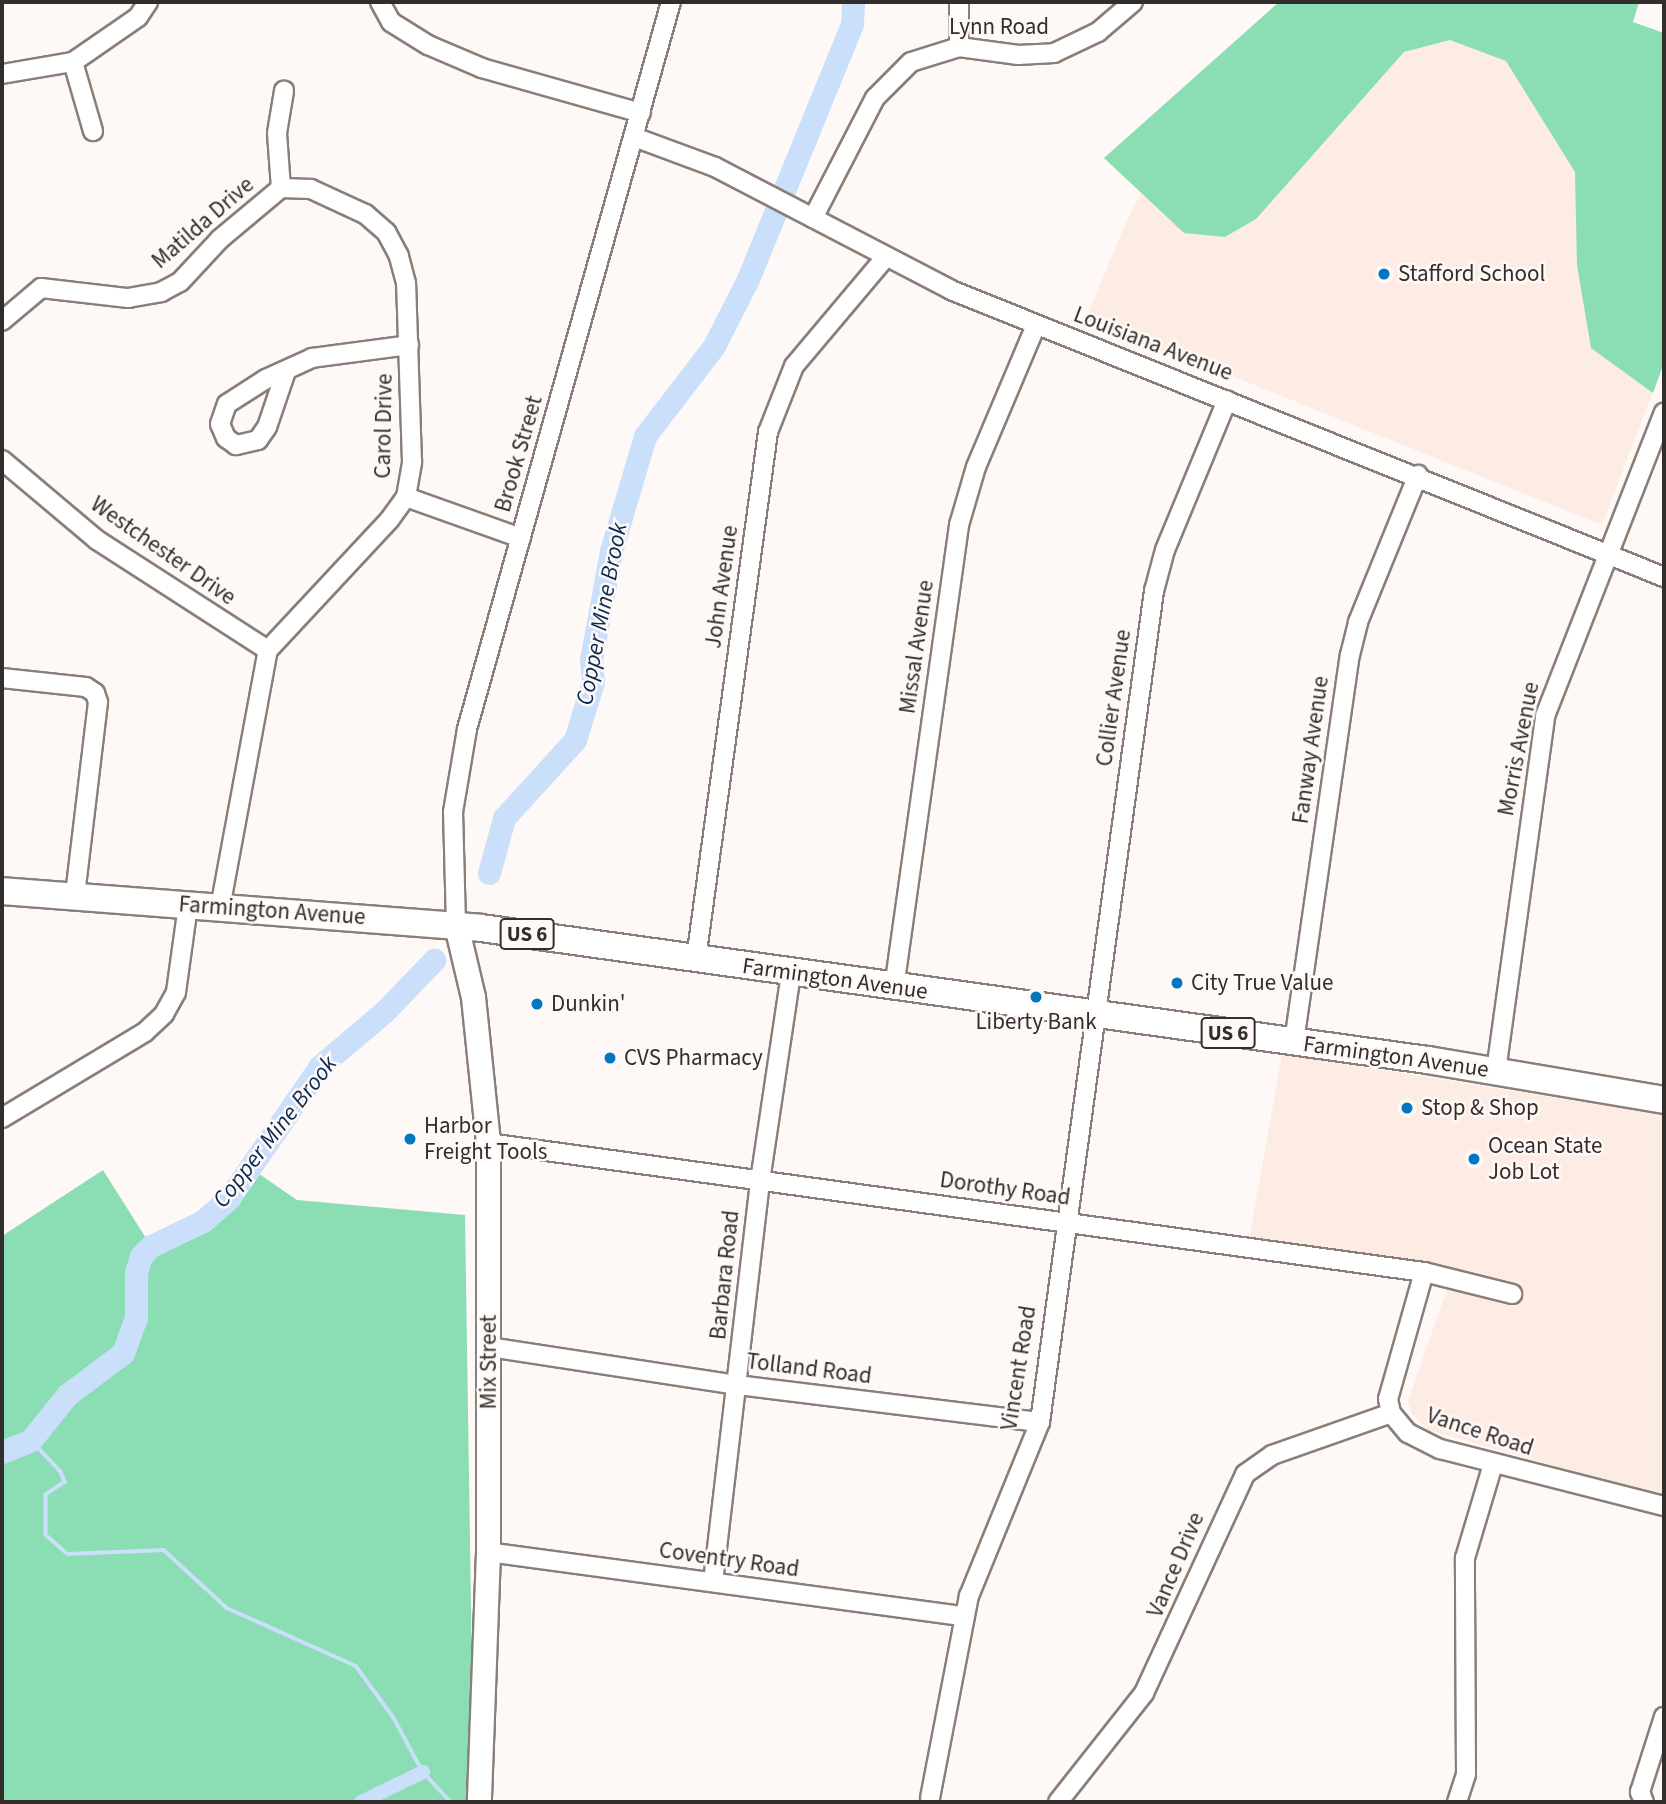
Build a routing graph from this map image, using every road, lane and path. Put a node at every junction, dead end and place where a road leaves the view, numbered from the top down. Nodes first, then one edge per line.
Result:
1 (148, 2) edge
2 (380, 2) edge
3 (671, 2) edge
4 (959, 2) edge
5 (1133, 2) edge
6 (959, 47) junction
7 (73, 62) junction
8 (2, 74) edge
9 (284, 91) dead end
10 (641, 113) junction
11 (93, 131) dead end
12 (634, 137) junction
13 (281, 188) junction
14 (813, 218) junction
15 (885, 258) junction
16 (2, 321) edge
17 (1035, 326) junction
18 (409, 345) junction
19 (286, 371) dead end
20 (1227, 400) junction
21 (1664, 412) edge
22 (2, 460) edge
23 (1418, 475) junction
24 (406, 497) junction
25 (521, 538) junction
26 (1607, 553) junction
27 (1664, 577) edge
28 (268, 650) junction
29 (2, 678) edge
30 (2, 891) edge
31 (75, 896) junction
32 (188, 905) junction
33 (220, 908) junction
34 (456, 925) junction
35 (696, 959) junction
36 (791, 973) junction
37 (894, 988) junction
38 (1094, 1015) junction
39 (1294, 1042) junction
40 (1496, 1071) junction
41 (1664, 1100) edge
42 (2, 1118) edge
43 (488, 1143) junction
44 (760, 1181) junction
45 (1065, 1221) junction
46 (1424, 1272) junction
47 (1512, 1294) dead end
48 (489, 1347) junction
49 (737, 1385) junction
50 (1391, 1413) junction
51 (1040, 1422) junction
52 (1493, 1465) junction
53 (1664, 1506) edge
54 (488, 1552) junction
55 (713, 1582) junction
56 (964, 1616) junction
57 (1664, 1717) edge
58 (930, 1798) dead end
59 (478, 1802) edge
60 (1058, 1802) edge
61 (1457, 1802) edge
62 (1644, 1802) edge

1 - 7 street
2 - 10 street
3 - 10 street, Brook Street
4 - 6 street
5 - 6 street, Lynn Road
6 - 14 street, Lynn Road
7 - 8 street
7 - 11 street
9 - 13 street
10 - 12 street, Brook Street
12 - 14 street, Louisiana Avenue
12 - 25 street, Brook Street
13 - 16 street, Matilda Drive
13 - 18 street, Carol Drive
14 - 15 street, Louisiana Avenue
15 - 17 street, Louisiana Avenue
15 - 35 street, John Avenue
17 - 20 street, Louisiana Avenue
17 - 37 street, Missal Avenue
18 - 19 street
18 - 24 street, Carol Drive
20 - 23 street, Louisiana Avenue
20 - 38 street, Collier Avenue
21 - 26 street, Morris Avenue
22 - 28 street, Westchester Drive
23 - 26 street, Louisiana Avenue
23 - 39 street, Fanway Avenue
24 - 25 street
24 - 28 street, Carol Drive
25 - 34 street, Brook Street
26 - 27 street, Louisiana Avenue
26 - 40 street, Morris Avenue
28 - 33 street
29 - 31 street
30 - 31 highway, Farmington Avenue / US 6
31 - 32 highway, Farmington Avenue / US 6
32 - 33 highway, Farmington Avenue / US 6
32 - 42 street
33 - 34 highway, Farmington Avenue / US 6
34 - 35 highway, Farmington Avenue / US 6
34 - 43 main road, Mix Street
35 - 36 highway, Farmington Avenue / US 6
36 - 37 highway, Farmington Avenue / US 6
36 - 44 street, Barbara Road
37 - 38 highway, Farmington Avenue / US 6
38 - 39 highway, Farmington Avenue / US 6
38 - 45 street, Vincent Road
39 - 40 highway, Farmington Avenue / US 6
40 - 41 highway, Farmington Avenue / US 6
43 - 44 street, Dorothy Road
43 - 48 main road, Mix Street
44 - 45 street, Dorothy Road
44 - 49 street, Barbara Road
45 - 46 street, Dorothy Road
45 - 51 street, Vincent Road
46 - 47 street, Dorothy Road
46 - 50 street
48 - 49 street, Tolland Road
48 - 54 main road, Mix Street
49 - 51 street, Tolland Road
49 - 55 street, Barbara Road
50 - 52 street, Vance Road
50 - 60 street, Vance Drive
51 - 56 street, Vincent Road
52 - 53 street, Vance Road
52 - 61 street
54 - 55 street, Coventry Road
54 - 59 main road, Mix Street
55 - 56 street, Coventry Road
56 - 58 street, Vincent Road
57 - 62 street

